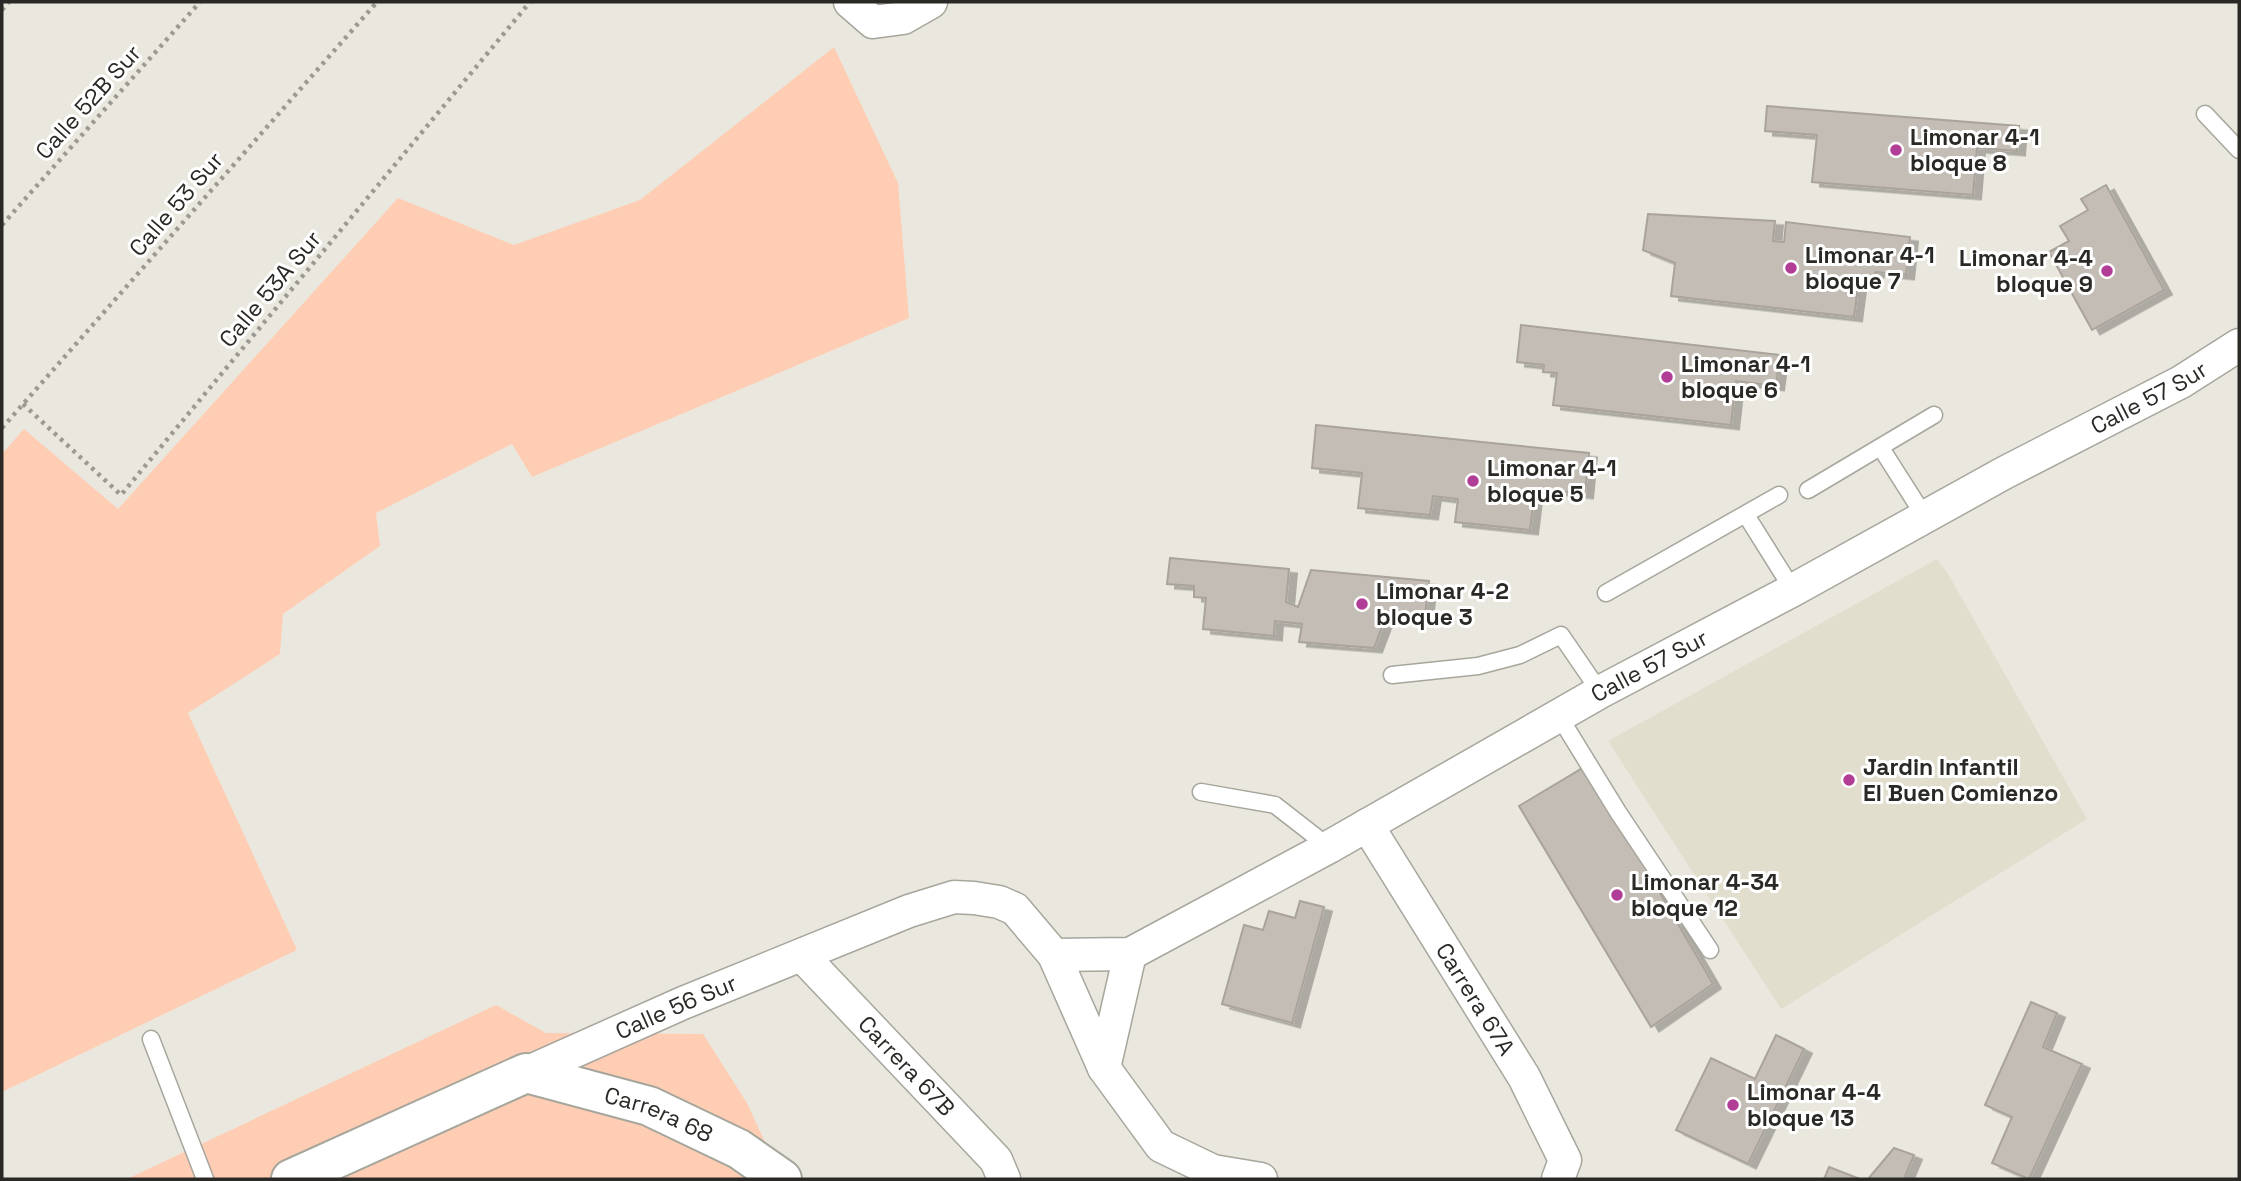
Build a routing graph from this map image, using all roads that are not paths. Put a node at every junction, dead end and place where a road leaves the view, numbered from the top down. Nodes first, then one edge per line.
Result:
1 (850, 2) edge
2 (932, 2) edge
3 (2205, 114) dead end
4 (2239, 150) edge
5 (2239, 345) edge
6 (1934, 415) dead end
7 (1881, 448) junction
8 (1808, 490) dead end
9 (1779, 495) dead end
10 (1746, 515) junction
11 (1925, 517) junction
12 (1793, 590) junction
13 (1606, 593) dead end
14 (1392, 675) dead end
15 (1600, 692) junction
16 (1559, 716) junction
17 (1201, 792) dead end
18 (1367, 825) junction
19 (1329, 847) junction
20 (1710, 950) dead end
21 (804, 954) junction
22 (1130, 954) junction
23 (1054, 955) junction
24 (151, 1039) dead end
25 (1104, 1068) junction
26 (526, 1073) junction
27 (205, 1179) edge
28 (291, 1179) edge
29 (782, 1179) edge
30 (1004, 1179) edge
31 (1261, 1179) edge
32 (1558, 1179) edge

1 - 2 street
3 - 4 lane
5 - 11 street, Calle 57 Sur
6 - 7 lane
7 - 8 lane
7 - 11 lane
9 - 10 lane
10 - 12 lane
10 - 13 lane
11 - 12 street, Calle 57 Sur
12 - 15 street, Calle 57 Sur
14 - 15 lane
15 - 16 street, Calle 57 Sur
16 - 18 street, Calle 57 Sur
16 - 20 lane
17 - 19 lane
18 - 19 street, Calle 57 Sur
18 - 32 street, Carrera 67A
19 - 22 street, Calle 57 Sur
21 - 23 street, Calle 56 Sur
21 - 26 street, Calle 56 Sur
21 - 30 street, Carrera 67B
22 - 23 street, Calle 57 Sur
22 - 25 street
23 - 25 street
24 - 27 lane
25 - 31 street
26 - 28 street, Calle 56 Sur
26 - 29 street, Carrera 68

